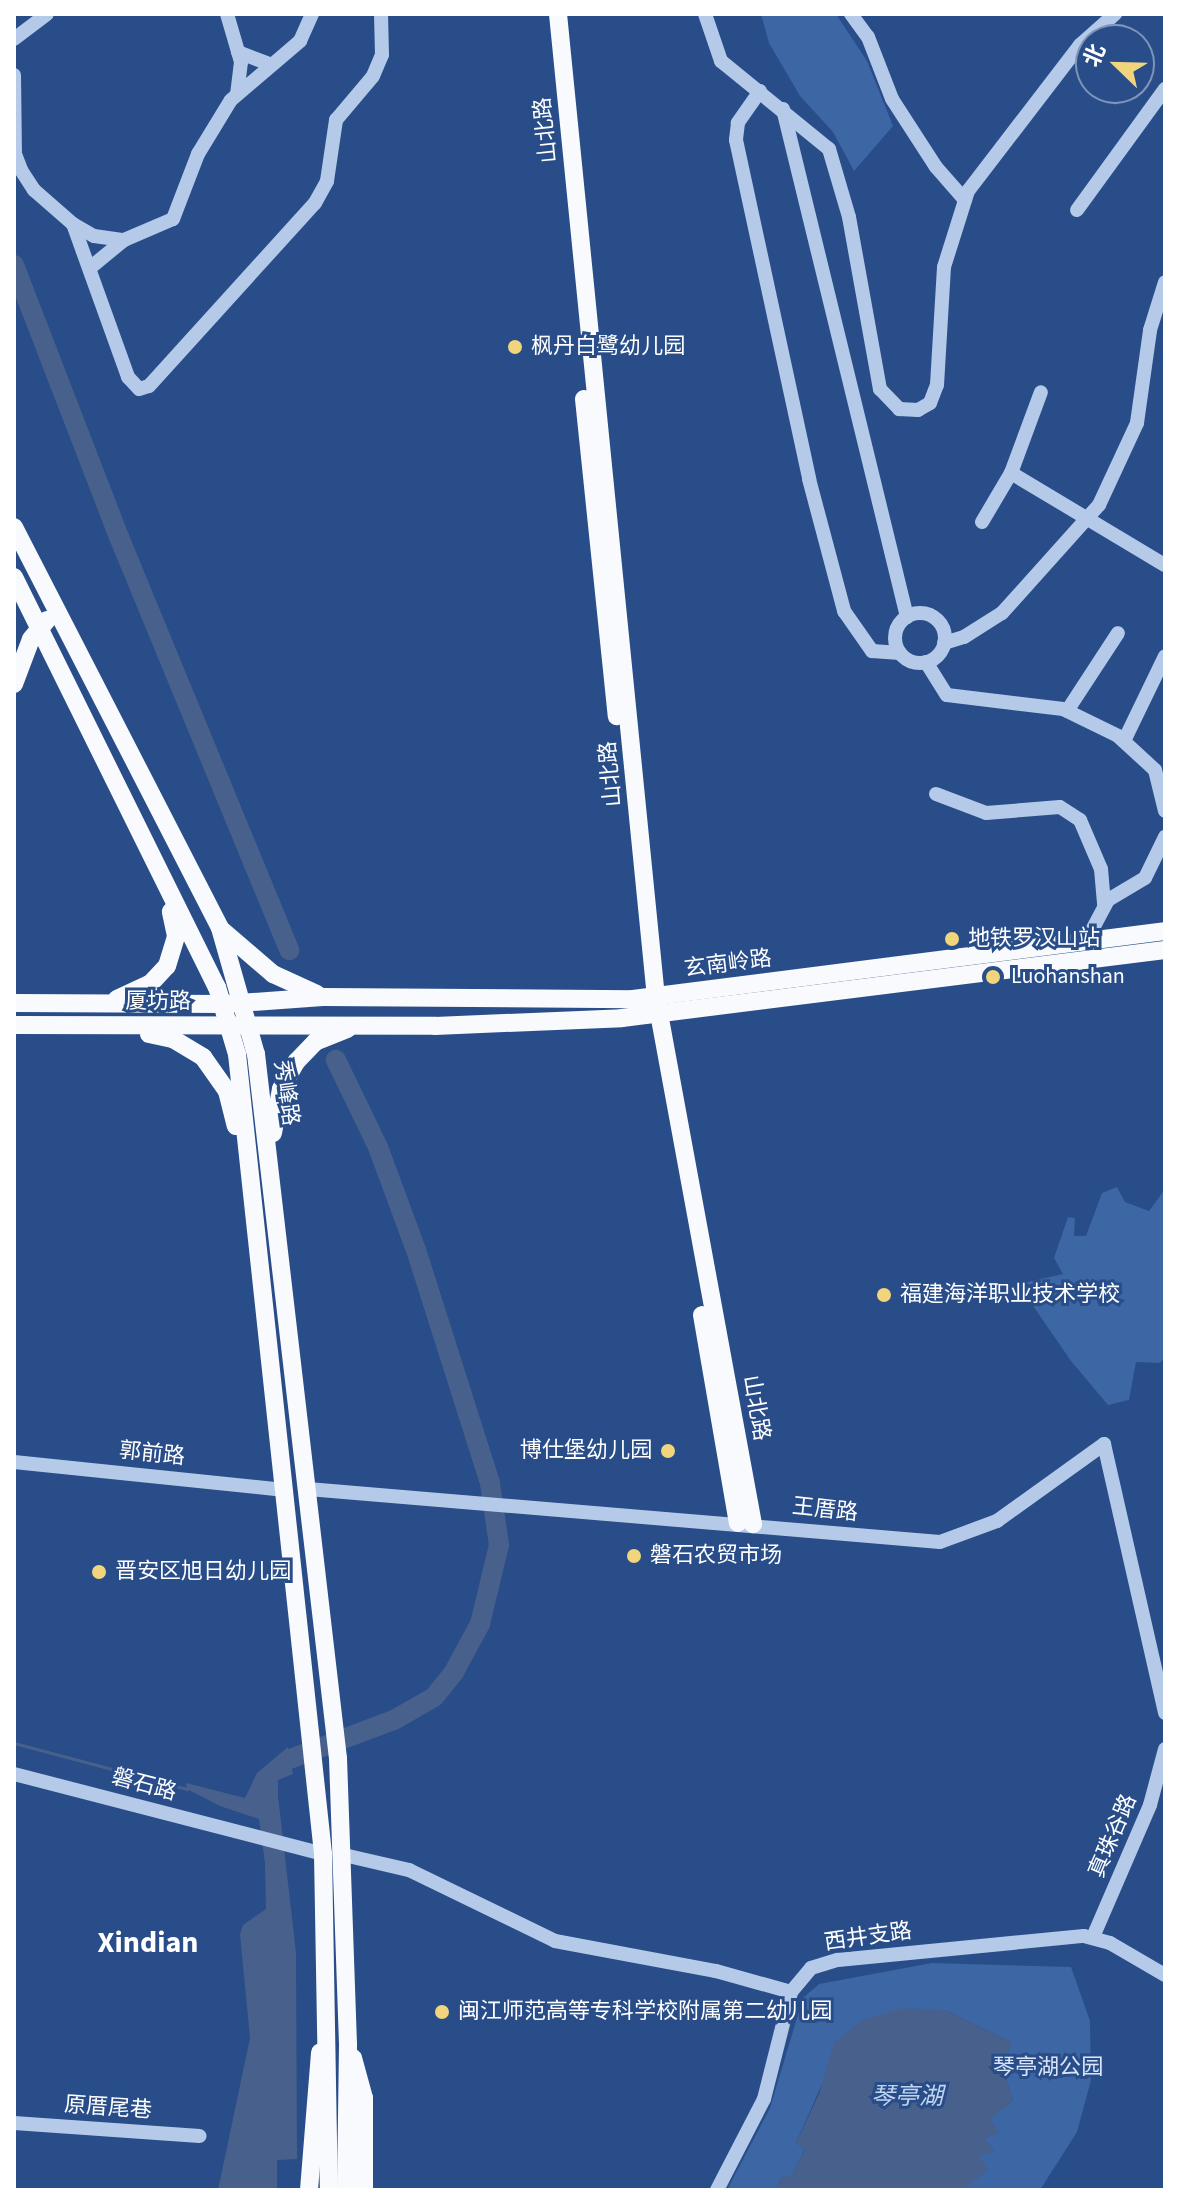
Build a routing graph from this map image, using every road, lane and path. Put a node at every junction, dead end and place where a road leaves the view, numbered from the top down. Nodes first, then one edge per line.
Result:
1 (47, 14) edge
2 (227, 14) edge
3 (312, 14) edge
4 (381, 14) edge
5 (546, 14) edge
6 (558, 14) edge
7 (705, 14) edge
8 (851, 14) edge
9 (1115, 14) edge
10 (14, 39) edge
11 (238, 52) junction
12 (269, 64) junction
13 (14, 75) edge
14 (1165, 89) edge
15 (760, 91) junction
16 (237, 93) junction
17 (783, 109) junction
18 (15, 154) edge
19 (17, 171) edge
20 (965, 200) junction
21 (1077, 210) dead end
22 (73, 224) junction
23 (124, 240) junction
24 (91, 267) junction
25 (1165, 282) edge
26 (1041, 392) dead end
27 (1011, 473) junction
28 (1087, 521) junction
29 (982, 522) dead end
30 (14, 527) edge
31 (1165, 565) edge
32 (14, 577) edge
33 (55, 608) junction
34 (907, 617) junction
35 (37, 622) junction
36 (1118, 633) dead end
37 (944, 643) junction
38 (900, 653) junction
39 (14, 655) edge
40 (1165, 656) edge
41 (926, 662) junction
42 (14, 684) edge
43 (1067, 711) junction
44 (1124, 741) junction
45 (936, 794) dead end
46 (1165, 811) edge
47 (1165, 837) edge
48 (161, 874) junction
49 (1104, 905) junction
50 (220, 928) junction
51 (1165, 931) edge
52 (1091, 932) dead end
53 (1165, 950) edge
54 (293, 992) junction
55 (112, 1002) junction
56 (14, 1003) edge
57 (243, 1003) junction
58 (224, 1004) junction
59 (652, 1007) junction
60 (365, 1024) junction
61 (14, 1025) edge
62 (115, 1025) junction
63 (303, 1025) joint
64 (231, 1026) junction
65 (250, 1026) junction
66 (270, 1156) junction
67 (252, 1169) junction
68 (14, 1462) edge
69 (308, 1489) junction
70 (285, 1490) junction
71 (745, 1524) junction
72 (1165, 1713) edge
73 (1165, 1749) edge
74 (14, 1774) edge
75 (323, 1854) junction
76 (344, 1855) junction
77 (1093, 1937) junction
78 (1165, 1975) edge
79 (791, 1992) junction
80 (327, 2010) junction
81 (348, 2045) junction
82 (339, 2107) junction
83 (14, 2123) edge
84 (200, 2136) dead end
85 (309, 2190) edge
86 (329, 2190) edge
87 (346, 2190) edge
88 (364, 2190) edge
89 (717, 2190) edge

1 - 10 street
2 - 11 street
3 - 12 street
4 - 24 street
5 - 59 main road, 山北路
6 - 59 main road, 山北路
7 - 15 street
8 - 20 street
9 - 20 street
11 - 12 street
11 - 16 street
12 - 16 street
13 - 18 street
14 - 21 street
15 - 17 street
15 - 38 street
16 - 23 street
17 - 20 street
17 - 34 street
18 - 19 street
19 - 22 street
22 - 23 street
22 - 24 street
23 - 24 street
25 - 28 street
26 - 27 street
27 - 28 street
27 - 29 street
28 - 31 street
28 - 37 street
30 - 33 main road, 秀峰路
32 - 35 main road, 秀峰路
33 - 35 main road
33 - 50 main road, 秀峰路
34 - 37 street
34 - 38 street
35 - 39 main road
35 - 42 main road
35 - 48 main road, 秀峰路
36 - 43 street
37 - 41 street
38 - 41 street
40 - 44 street
41 - 43 street
43 - 44 street
44 - 46 street
45 - 49 street
47 - 49 street
48 - 55 main road
48 - 58 main road, 秀峰路
49 - 52 street
50 - 54 main road
50 - 57 main road, 秀峰路
51 - 59 main road, 玄南岭路
53 - 59 main road, 玄南岭路
54 - 57 main road, 厦坊路
54 - 59 main road, 玄南岭路
55 - 56 main road, 厦坊路
55 - 58 main road, 厦坊路
57 - 58 main road, 厦坊路
57 - 65 main road, 秀峰路
58 - 64 main road, 秀峰路
59 - 60 main road, 玄南岭路
59 - 71 main road, 山北路
60 - 63 main road, 玄南岭路
60 - 66 main road
61 - 62 main road, 厦坊路
62 - 64 main road, 厦坊路
62 - 67 main road
63 - 65 main road, 厦坊路
64 - 65 main road, 厦坊路
64 - 67 main road, 秀峰路
65 - 66 main road, 秀峰路
66 - 69 main road, 秀峰路
67 - 70 main road, 秀峰路
68 - 70 street, 郭前路
69 - 71 street, 王厝路
69 - 76 main road, 秀峰路
70 - 75 main road, 秀峰路
71 - 72 street, 王厝路
73 - 77 street, 真珠谷路
74 - 75 street, 磐石路
75 - 80 main road, 秀峰路
76 - 79 street
76 - 81 main road, 秀峰路
77 - 78 street
77 - 79 street, 西井支路
79 - 89 street
80 - 82 main road
80 - 85 main road
81 - 82 main road
81 - 88 main road
82 - 86 main road
82 - 87 main road
83 - 84 street, 原厝尾巷

